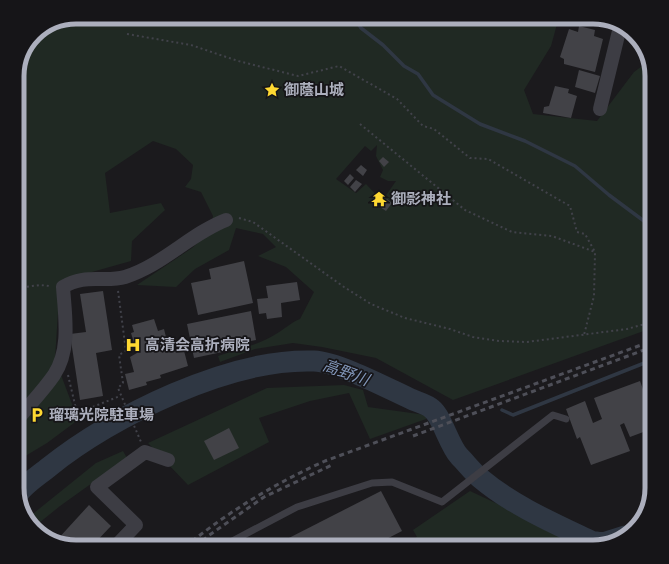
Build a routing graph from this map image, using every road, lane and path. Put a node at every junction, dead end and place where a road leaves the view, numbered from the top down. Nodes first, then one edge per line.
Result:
1 (619, 31) edge
2 (127, 34) dead end
3 (600, 108) dead end
4 (360, 124) dead end
5 (226, 220) joint
6 (595, 252) junction
7 (116, 278) junction
8 (24, 287) edge
9 (63, 287) junction
10 (645, 324) edge
11 (584, 335) junction
12 (68, 374) dead end
13 (120, 396) junction
14 (76, 409) junction
15 (58, 410) dead end
16 (24, 411) edge
17 (566, 419) dead end
18 (142, 443) dead end
19 (168, 460) dead end
20 (122, 540) edge
21 (234, 540) edge

1 - 3 street
2 - 6 path
4 - 6 path
5 - 7 street
5 - 11 path
6 - 11 path
7 - 9 street
7 - 13 path
8 - 9 path
9 - 16 street
10 - 11 path
12 - 14 path
13 - 14 path
13 - 18 path
14 - 15 path
17 - 21 lane
19 - 20 street

